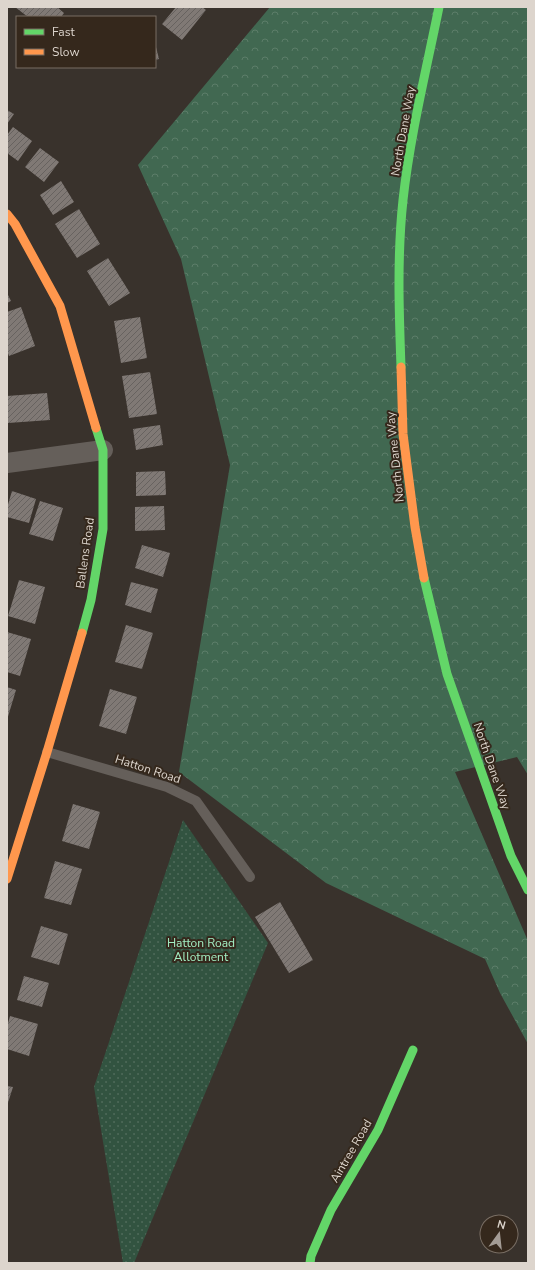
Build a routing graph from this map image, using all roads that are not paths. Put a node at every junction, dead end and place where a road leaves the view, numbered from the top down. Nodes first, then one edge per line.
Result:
1 (440, 7) edge
2 (7, 214) edge
3 (103, 450) junction
4 (7, 463) edge
5 (47, 752) junction
6 (250, 877) dead end
7 (7, 879) edge
8 (528, 890) edge
9 (413, 1050) dead end
10 (310, 1263) edge

1 - 8 street, North Dane Way
2 - 3 street, Ballens Road
3 - 4 street
3 - 5 street, Ballens Road
5 - 6 lane, Hatton Road
5 - 7 street, Ballens Road
9 - 10 street, Aintree Road

